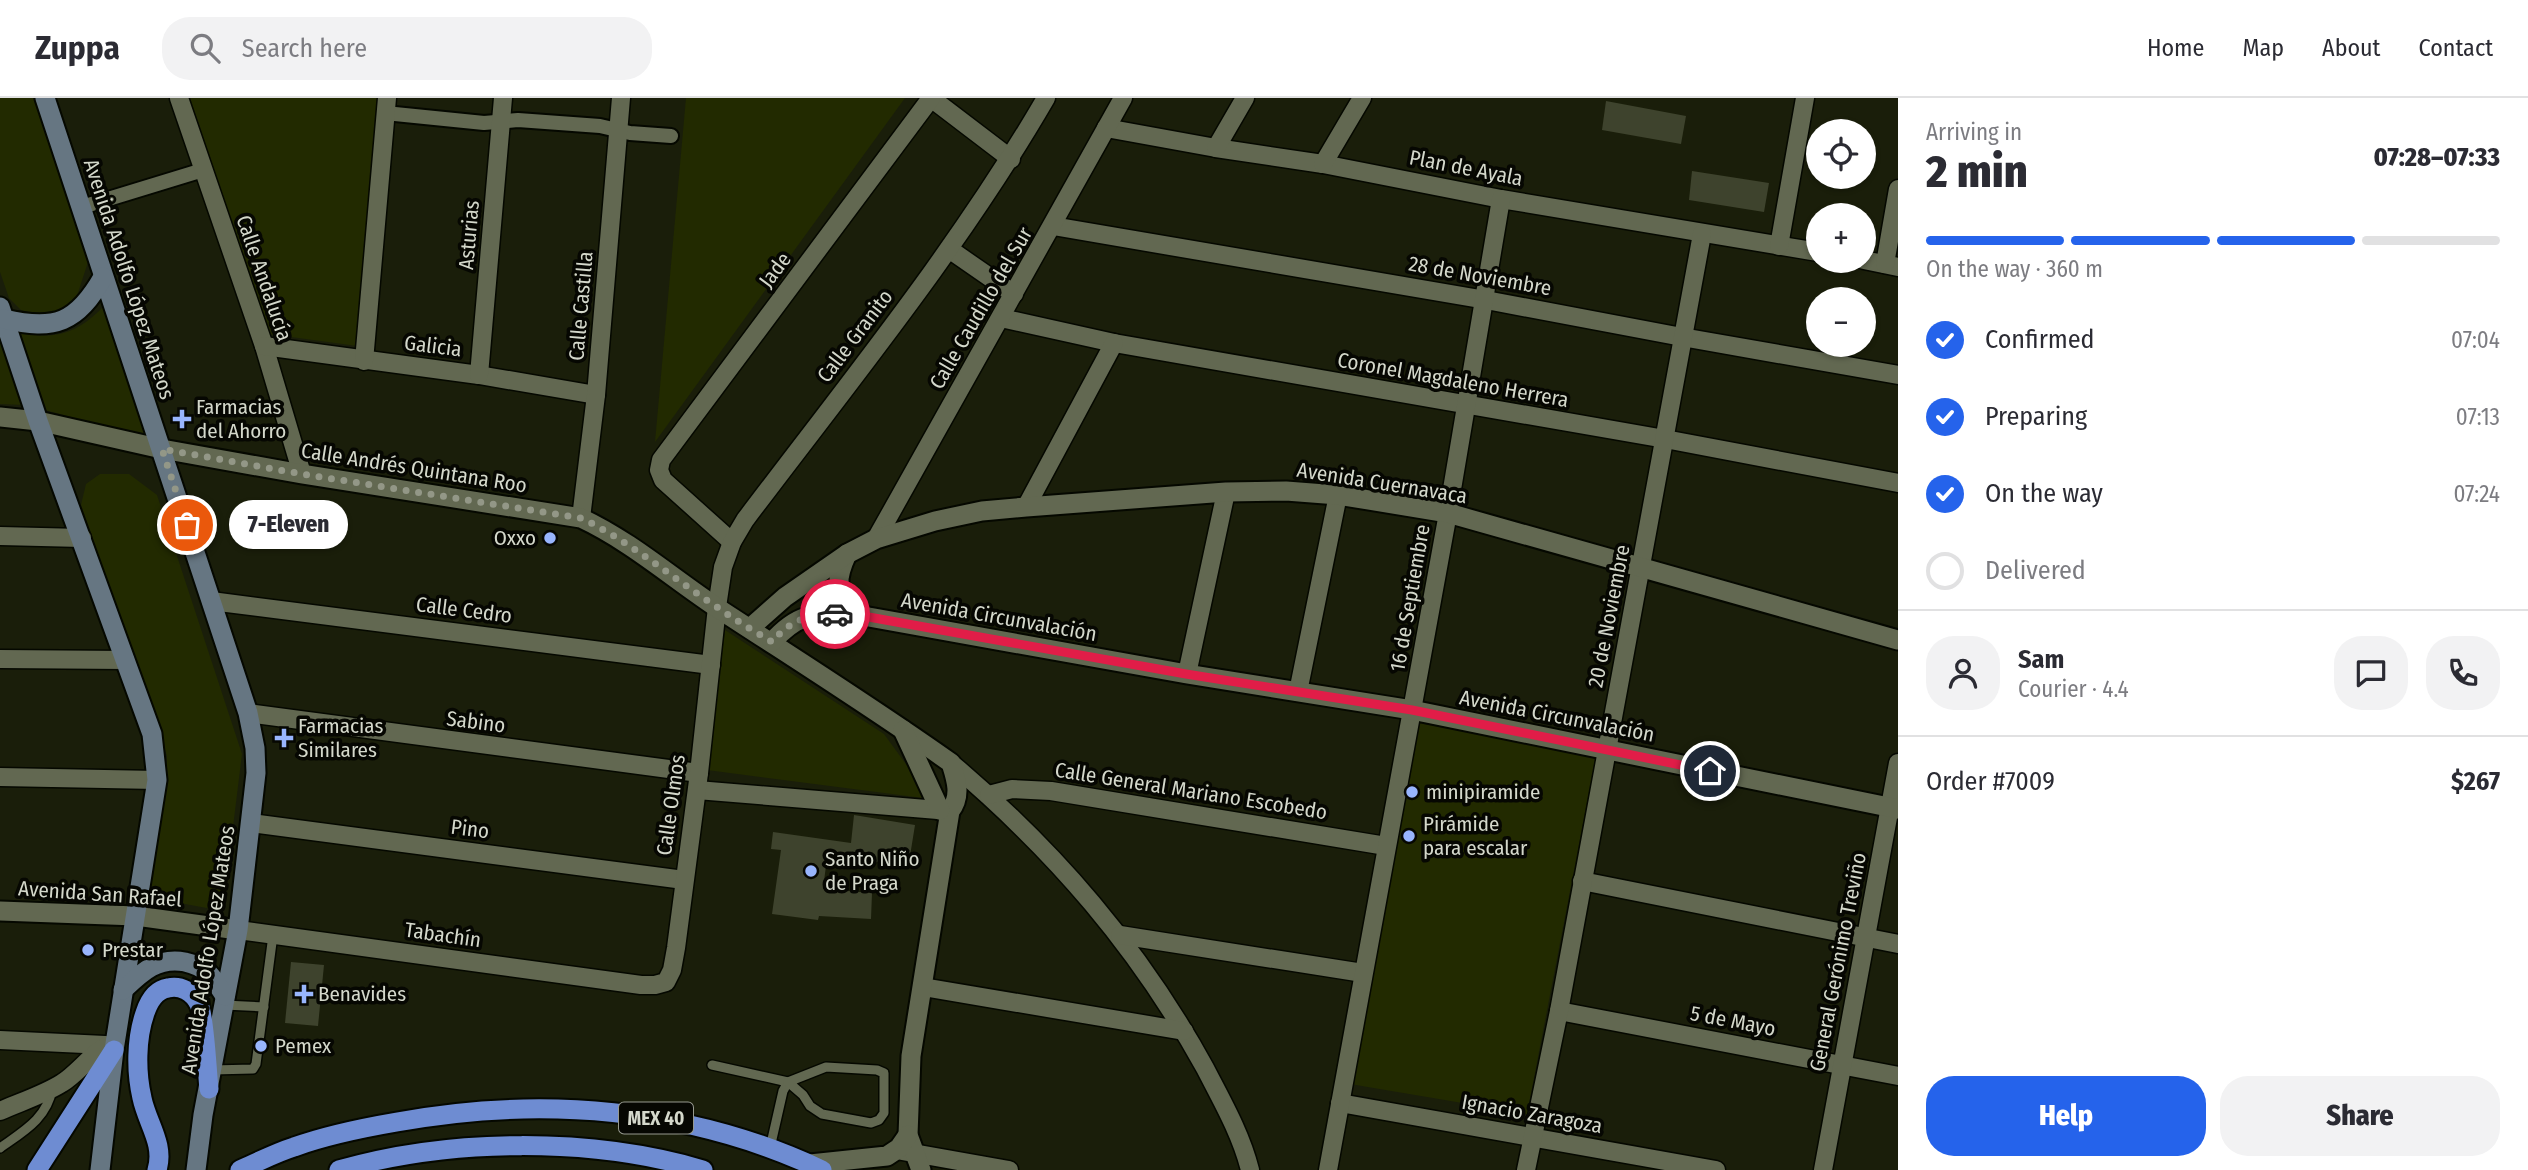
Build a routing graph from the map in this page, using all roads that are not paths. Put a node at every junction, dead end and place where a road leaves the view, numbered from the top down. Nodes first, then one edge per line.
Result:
1 (45, 98) edge
2 (178, 98) edge
3 (503, 98) edge
4 (621, 98) edge
5 (931, 98) edge
6 (1046, 98) edge
7 (1123, 98) edge
8 (1245, 98) edge
9 (1362, 98) edge
10 (1805, 98) edge
11 (386, 105) edge
12 (501, 121) junction
13 (1106, 128) junction
14 (619, 129) junction
15 (671, 136) dead end
16 (1216, 148) junction
17 (1011, 159) junction
18 (1324, 164) junction
19 (203, 170) junction
20 (1898, 189) edge
21 (1502, 199) junction
22 (82, 207) junction
23 (1053, 226) junction
24 (1702, 234) junction
25 (1779, 246) junction
26 (949, 249) junction
27 (1806, 251) edge
28 (1891, 265) edge
29 (103, 277) junction
30 (1014, 294) junction
31 (1486, 300) junction
32 (2, 313) edge
33 (1001, 318) junction
34 (1682, 337) junction
35 (1114, 343) junction
36 (264, 346) junction
37 (365, 361) junction
38 (479, 375) junction
39 (1898, 375) edge
40 (596, 395) junction
41 (1467, 406) junction
42 (0, 417) edge
43 (38, 421) junction
44 (1665, 439) junction
45 (162, 449) junction
46 (302, 474) junction
47 (1898, 483) edge
48 (1226, 492) junction
49 (1338, 495) junction
50 (1026, 507) junction
51 (1448, 513) junction
52 (581, 518) junction
53 (0, 536) edge
54 (82, 538) junction
55 (876, 538) junction
56 (732, 542) junction
57 (847, 554) junction
58 (1640, 569) junction
59 (211, 601) junction
60 (717, 607) junction
61 (852, 614) junction
62 (750, 628) junction
63 (1898, 640) edge
64 (772, 642) junction
65 (0, 659) edge
66 (125, 660) junction
67 (711, 665) junction
68 (1186, 674) junction
69 (1298, 692) junction
70 (1412, 710) junction
71 (248, 713) junction
72 (902, 729) junction
73 (1607, 749) junction
74 (951, 763) junction
75 (1898, 763) edge
76 (0, 777) edge
77 (157, 780) junction
78 (698, 781) junction
79 (989, 795) junction
80 (1894, 808) edge
81 (945, 810) junction
82 (251, 823) junction
83 (1386, 846) junction
84 (684, 880) junction
85 (1582, 881) junction
86 (0, 911) edge
87 (136, 916) junction
88 (238, 930) junction
89 (273, 935) junction
90 (1120, 935) junction
91 (1864, 938) junction
92 (1898, 944) edge
93 (1363, 973) junction
94 (641, 985) joint
95 (923, 987) junction
96 (124, 990) junction
97 (224, 1000) junction
98 (264, 1007) junction
99 (1559, 1011) junction
100 (1184, 1031) junction
101 (0, 1040) edge
102 (111, 1046) junction
103 (712, 1065) dead end
104 (1842, 1065) junction
105 (1898, 1076) edge
106 (210, 1080) junction
107 (788, 1082) junction
108 (52, 1089) junction
109 (1340, 1103) junction
110 (0, 1111) edge
111 (1532, 1137) junction
112 (0, 1148) edge
113 (770, 1148) junction
114 (910, 1152) edge
115 (816, 1167) edge
116 (37, 1170) edge
117 (100, 1170) edge
118 (157, 1170) edge
119 (195, 1170) edge
120 (240, 1170) edge
121 (339, 1170) edge
122 (703, 1170) edge
123 (1009, 1170) edge
124 (1250, 1170) edge
125 (1328, 1170) edge
126 (1527, 1170) edge
127 (1716, 1170) edge
128 (1823, 1170) edge

1 - 22 main road, Avenida Adolfo López Mateos
2 - 19 street, Calle Andalucía
3 - 12 street, Asturias
4 - 14 street, Calle Castilla
5 - 17 street
5 - 56 street, Jade
6 - 17 street, Calle Granito
7 - 13 street, Calle Caudillo del Sur
8 - 16 street
9 - 18 street
10 - 25 street
11 - 12 street
11 - 37 street
12 - 14 street
12 - 38 street, Asturias
13 - 16 street, Plan de Ayala
13 - 23 street, Calle Caudillo del Sur
14 - 15 street
14 - 40 street, Calle Castilla
16 - 18 street, Plan de Ayala
17 - 26 street, Calle Granito
18 - 21 street, Plan de Ayala
19 - 22 street
19 - 36 street, Calle Andalucía
20 - 28 street
21 - 24 street, Plan de Ayala
21 - 31 street, 16 de Septiembre
22 - 29 main road, Avenida Adolfo López Mateos
23 - 30 street, Calle Caudillo del Sur
23 - 31 street, 28 de Noviembre
24 - 25 street, Plan de Ayala
24 - 34 street, 20 de Noviembre
25 - 27 street, Plan de Ayala
26 - 30 street
26 - 56 street, Calle Granito
29 - 32 main road
29 - 45 main road, Avenida Adolfo López Mateos
30 - 33 street, Calle Caudillo del Sur
31 - 34 street, 28 de Noviembre
31 - 41 street, 16 de Septiembre
32 - 43 main road
33 - 35 street, Coronel Magdaleno Herrera
33 - 55 street, Calle Caudillo del Sur
34 - 39 street, 28 de Noviembre
34 - 44 street, 20 de Noviembre
35 - 41 street, Coronel Magdaleno Herrera
35 - 50 street
36 - 37 street, Galicia
36 - 46 street, Calle Andalucía
37 - 38 street, Galicia
38 - 40 street, Galicia
40 - 52 street, Calle Castilla
41 - 44 street, Coronel Magdaleno Herrera
41 - 51 street, 16 de Septiembre
42 - 43 street, Calle Andrés Quintana Roo
43 - 45 street, Calle Andrés Quintana Roo
43 - 54 main road
44 - 47 street, Coronel Magdaleno Herrera
44 - 58 street, 20 de Noviembre
45 - 46 street, Calle Andrés Quintana Roo
45 - 59 main road, Avenida Adolfo López Mateos
46 - 52 street, Calle Andrés Quintana Roo
48 - 49 street, Avenida Cuernavaca
48 - 50 street, Avenida Cuernavaca
48 - 68 street
49 - 51 street, Avenida Cuernavaca
49 - 69 street
50 - 55 street, Avenida Cuernavaca
51 - 58 street, Avenida Cuernavaca
51 - 70 street, 16 de Septiembre
52 - 60 street, Calle Andrés Quintana Roo
53 - 54 street
54 - 66 main road
55 - 57 street, Avenida Cuernavaca
56 - 60 street, Calle Granito
57 - 61 street
57 - 62 street, Avenida Cuernavaca
58 - 63 street, Avenida Cuernavaca
58 - 73 street, 20 de Noviembre
59 - 67 street, Calle Cedro
59 - 71 main road, Avenida Adolfo López Mateos
60 - 62 street, Calle Andrés Quintana Roo
60 - 67 street, Calle Olmos
61 - 64 street, Avenida Circunvalación
61 - 68 street, Avenida Circunvalación
62 - 64 street, Calle Andrés Quintana Roo
64 - 72 street
65 - 66 street
66 - 77 main road
67 - 78 street, Calle Olmos
68 - 69 street, Avenida Circunvalación
69 - 70 street, Avenida Circunvalación
70 - 73 street, Avenida Circunvalación
70 - 83 street, 16 de Septiembre
71 - 78 street, Sabino
71 - 82 main road, Avenida Adolfo López Mateos
72 - 74 street
72 - 81 street
73 - 80 street, Avenida Circunvalación
73 - 85 street, 20 de Noviembre
74 - 79 street
74 - 81 street
75 - 80 street, General Gerónimo Treviño
76 - 77 street
77 - 87 main road
78 - 81 street, Sabino
78 - 84 street, Calle Olmos
79 - 83 street, Calle General Mariano Escobedo
79 - 90 street
80 - 91 street, General Gerónimo Treviño
81 - 95 street
82 - 84 street, Pino
82 - 88 main road, Avenida Adolfo López Mateos
83 - 93 street, 16 de Septiembre
84 - 94 street, Calle Olmos
85 - 91 street
85 - 99 street, 20 de Noviembre
86 - 87 street, Avenida San Rafael
87 - 88 street, Avenida San Rafael
87 - 96 main road
88 - 89 street, Tabachín
88 - 97 main road, Avenida Adolfo López Mateos
89 - 94 street, Tabachín
89 - 98 lane
90 - 93 street
90 - 100 street
91 - 92 street
91 - 104 street, General Gerónimo Treviño
93 - 109 street, 16 de Septiembre
95 - 100 street
95 - 114 street
96 - 97 main road
96 - 102 main road
97 - 98 lane
97 - 106 main road, Avenida Adolfo López Mateos
98 - 106 lane
99 - 104 street, 5 de Mayo
99 - 111 street, 20 de Noviembre
100 - 124 street
101 - 102 street
102 - 108 street
102 - 116 highway
102 - 117 main road
103 - 107 lane
104 - 105 street, 5 de Mayo
104 - 128 street, General Gerónimo Treviño
106 - 118 highway
106 - 119 main road, Avenida Adolfo López Mateos
107 - 107 lane
107 - 113 lane
108 - 110 street
108 - 112 lane
109 - 111 street, Ignacio Zaragoza
109 - 125 street, 16 de Septiembre
111 - 126 street, 20 de Noviembre
111 - 127 street, Ignacio Zaragoza
113 - 115 highway, MEX 40
113 - 120 highway, MEX 40
114 - 115 street
114 - 123 street
121 - 122 highway, MEX 40

